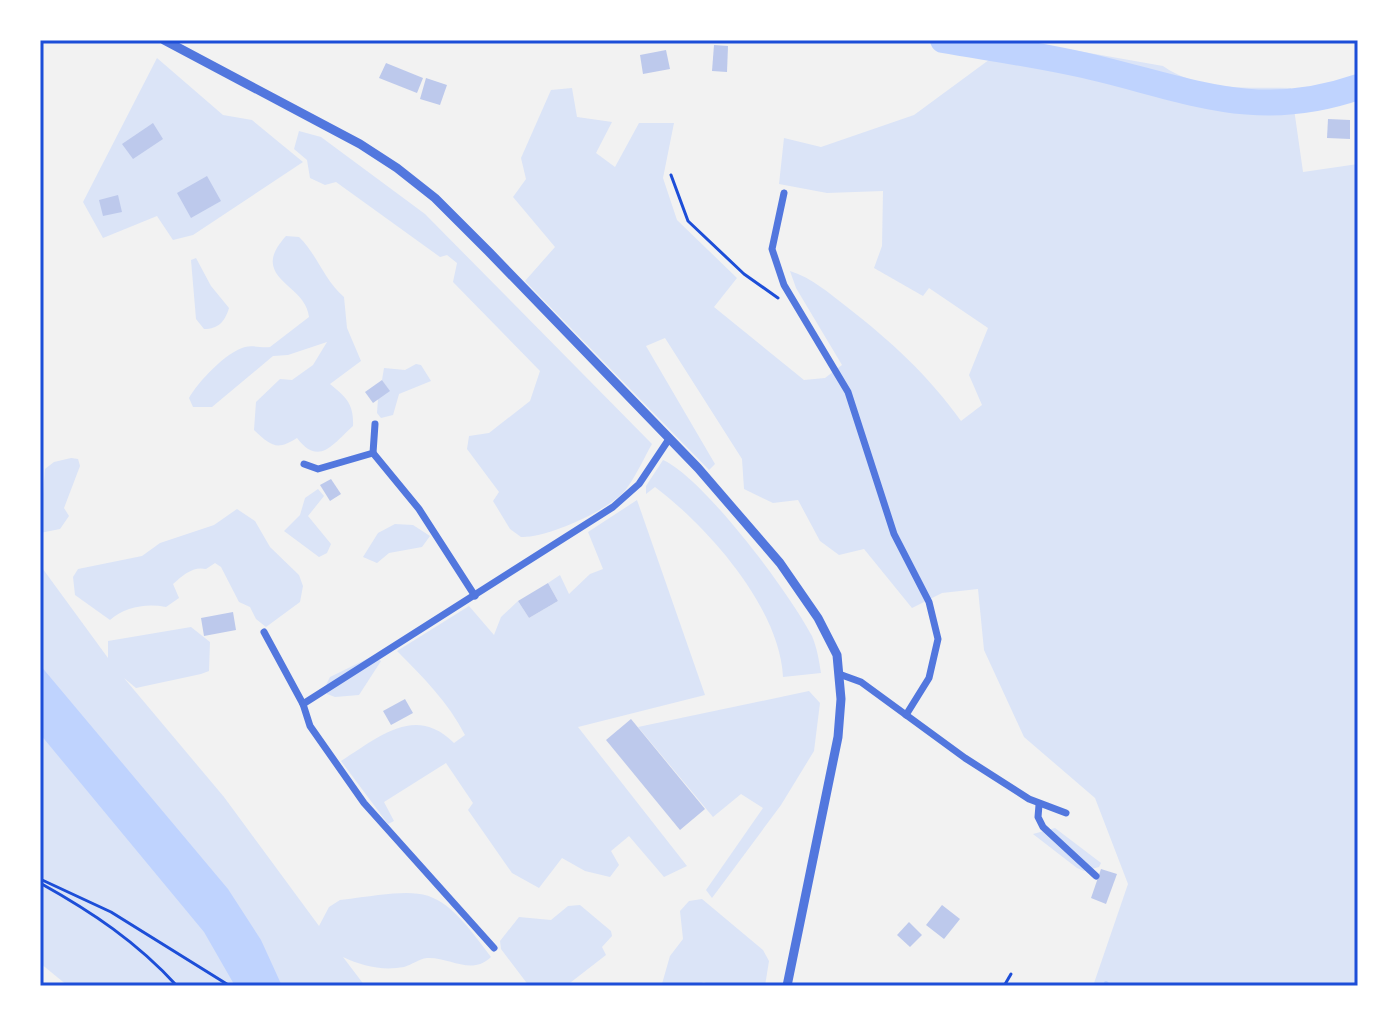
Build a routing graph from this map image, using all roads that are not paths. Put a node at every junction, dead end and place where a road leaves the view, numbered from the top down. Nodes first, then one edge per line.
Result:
1 (164, 40) edge
2 (784, 193) dead end
3 (375, 424) dead end
4 (669, 439) junction
5 (373, 453) junction
6 (304, 464) dead end
7 (475, 596) junction
8 (264, 632) dead end
9 (839, 674) junction
10 (303, 704) junction
11 (906, 715) junction
12 (1039, 805) junction
13 (1066, 813) dead end
14 (1096, 876) dead end
15 (494, 948) dead end
16 (787, 986) edge

1 - 4 street
2 - 11 street
3 - 5 street
4 - 7 street
4 - 9 street
5 - 6 street
5 - 7 street
7 - 10 street
8 - 10 street
9 - 11 street
9 - 16 street
10 - 15 street
11 - 12 street
12 - 13 street
12 - 14 street

